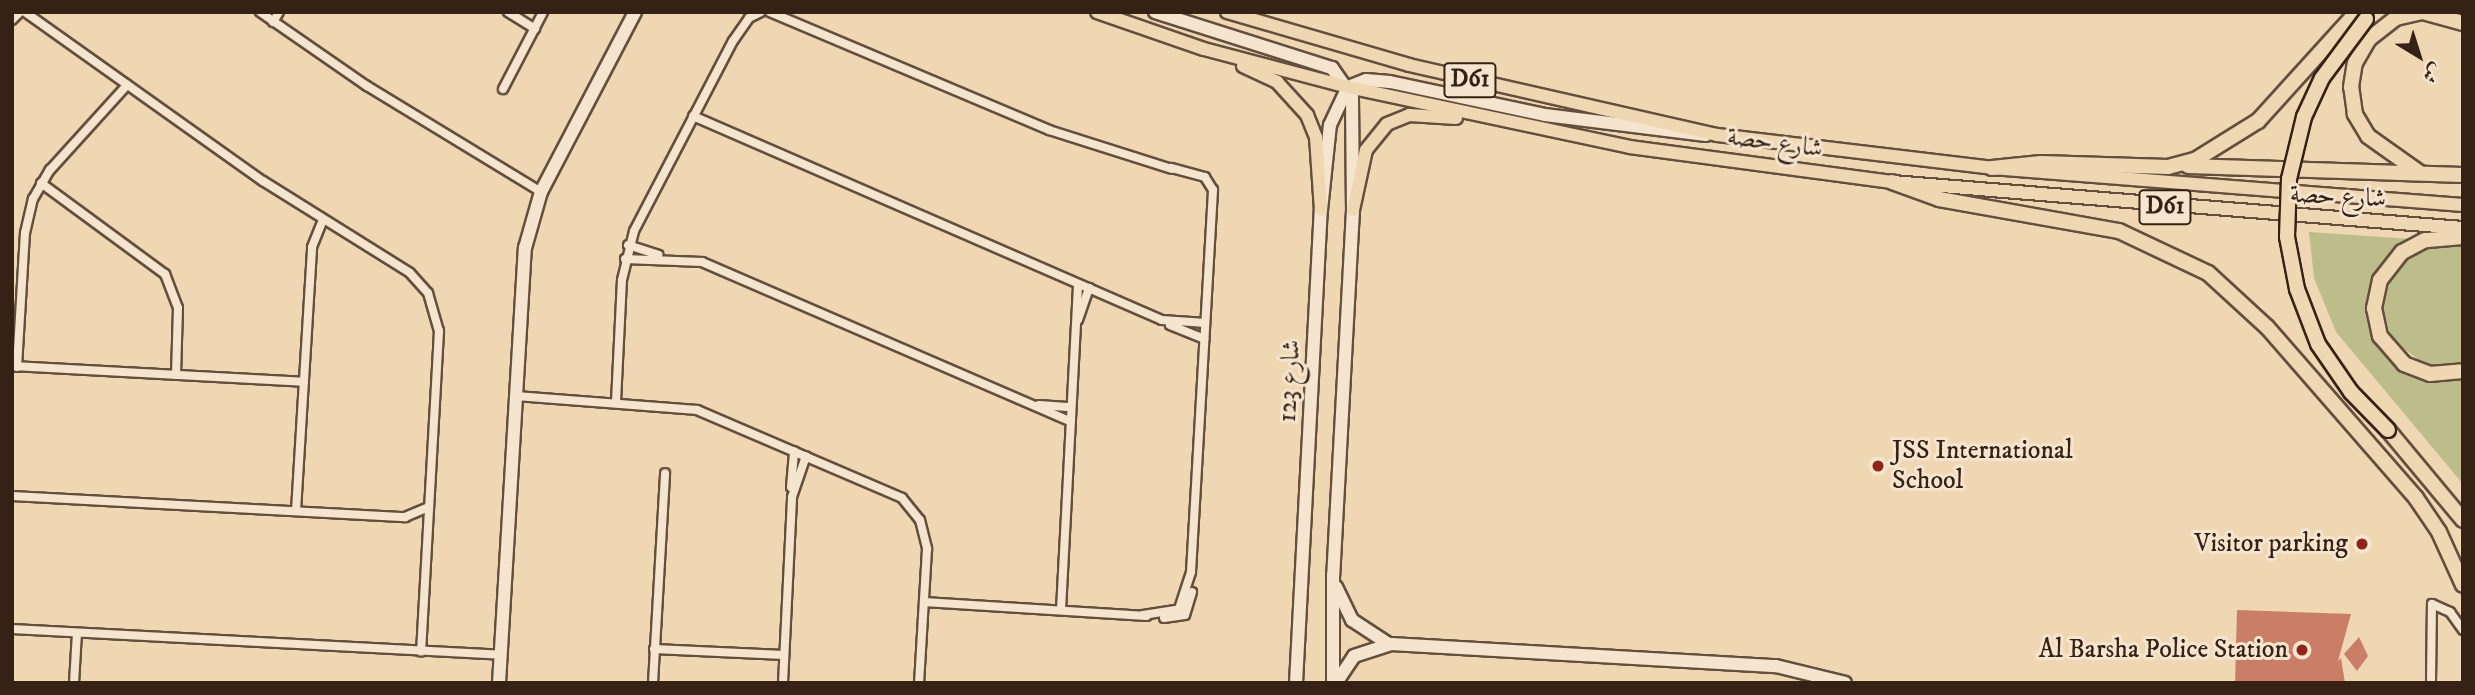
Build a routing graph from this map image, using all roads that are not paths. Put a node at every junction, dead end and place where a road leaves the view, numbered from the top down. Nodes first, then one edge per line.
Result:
1 (22, 12) edge
2 (260, 12) edge
3 (279, 12) edge
4 (508, 12) edge
5 (543, 12) edge
6 (635, 12) edge
7 (746, 12) edge
8 (761, 12) edge
9 (771, 12) edge
10 (783, 12) edge
11 (1097, 12) edge
12 (1155, 12) edge
13 (1227, 12) edge
14 (2357, 12) edge
15 (2373, 12) edge
16 (2423, 12) edge
17 (12, 20) edge
18 (797, 21) junction
19 (273, 22) junction
20 (2463, 23) edge
21 (535, 29) junction
22 (733, 41) junction
23 (1204, 49) junction
24 (127, 85) junction
25 (1348, 87) junction
26 (503, 89) dead end
27 (693, 116) junction
28 (1520, 125) junction
29 (1717, 135) junction
30 (2168, 167) junction
31 (1992, 168) junction
32 (2423, 173) junction
33 (2463, 174) edge
34 (1892, 182) junction
35 (41, 183) junction
36 (541, 192) junction
37 (2463, 205) edge
38 (1321, 210) junction
39 (1353, 210) junction
40 (323, 220) junction
41 (2460, 234) edge
42 (628, 246) junction
43 (665, 257) junction
44 (625, 259) junction
45 (1078, 284) junction
46 (1089, 288) junction
47 (1162, 320) junction
48 (1205, 323) junction
49 (1075, 330) junction
50 (1204, 339) junction
51 (15, 366) edge
52 (2463, 371) edge
53 (176, 375) junction
54 (304, 382) junction
55 (516, 397) junction
56 (616, 402) junction
57 (1026, 402) junction
58 (1071, 407) junction
59 (1071, 422) junction
60 (794, 451) junction
61 (806, 456) junction
62 (665, 473) dead end
63 (12, 496) edge
64 (792, 497) junction
65 (429, 507) junction
66 (296, 511) junction
67 (405, 517) junction
68 (2463, 520) edge
69 (428, 528) junction
70 (1333, 576) junction
71 (2463, 585) edge
72 (924, 602) junction
73 (1061, 610) junction
74 (12, 629) edge
75 (2463, 630) edge
76 (77, 633) junction
77 (1391, 643) junction
78 (654, 649) junction
79 (421, 651) junction
80 (501, 655) junction
81 (784, 655) junction
82 (74, 683) edge
83 (499, 683) edge
84 (653, 683) edge
85 (783, 683) edge
86 (919, 683) edge
87 (1296, 683) edge
88 (1335, 683) edge
89 (1845, 683) edge
90 (2431, 683) edge

1 - 17 street
1 - 24 street
2 - 19 street
3 - 19 street
4 - 21 street
5 - 21 street
6 - 36 main road
7 - 22 street
8 - 22 street
9 - 18 street
10 - 18 street
11 - 23 main road, شارع حصة / D61
12 - 25 main road
13 - 29 main road, شارع حصة / D61
14 - 30 highway
15 - 68 highway, bridge
16 - 20 highway
16 - 32 highway
18 - 48 street
19 - 36 street
21 - 26 street
22 - 27 street
23 - 25 main road, شارع حصة / D61
23 - 38 main road
24 - 35 street
24 - 40 street
25 - 28 main road, شارع حصة / D61
25 - 29 main road
25 - 38 main road, شارع 123
25 - 39 main road, شارع 123
27 - 42 street
27 - 45 street
28 - 34 main road, شارع حصة / D61
28 - 39 main road
29 - 31 main road, شارع حصة / D61
30 - 31 highway
30 - 32 highway
31 - 37 main road, شارع حصة / D61
32 - 33 highway
34 - 41 main road, شارع حصة / D61
34 - 71 highway
35 - 51 street
35 - 53 street
36 - 55 main road
38 - 87 main road, شارع 123
39 - 70 main road, شارع 123
40 - 54 street
40 - 65 street
41 - 52 highway
42 - 43 street
42 - 44 street
43 - 44 street
43 - 57 street
44 - 56 street
45 - 46 street
45 - 49 street
46 - 47 street
46 - 49 street
47 - 48 street
47 - 50 street
48 - 50 street
49 - 58 street
50 - 73 street
51 - 53 street
53 - 54 street
54 - 66 street
55 - 56 street
55 - 80 main road
56 - 60 street
57 - 58 street
57 - 59 street
58 - 59 street
59 - 73 street
60 - 61 street
60 - 64 street
61 - 64 street
61 - 72 street
62 - 78 street
63 - 66 street
64 - 81 street
65 - 67 street
65 - 69 street
66 - 67 street
67 - 69 street
69 - 79 street
70 - 77 main road
70 - 88 main road, شارع 123
72 - 73 street
72 - 86 street
74 - 76 street
75 - 90 street
76 - 79 street
76 - 82 street
77 - 88 main road
77 - 89 main road
78 - 81 street
78 - 84 street
79 - 80 street
80 - 83 main road
81 - 85 street

